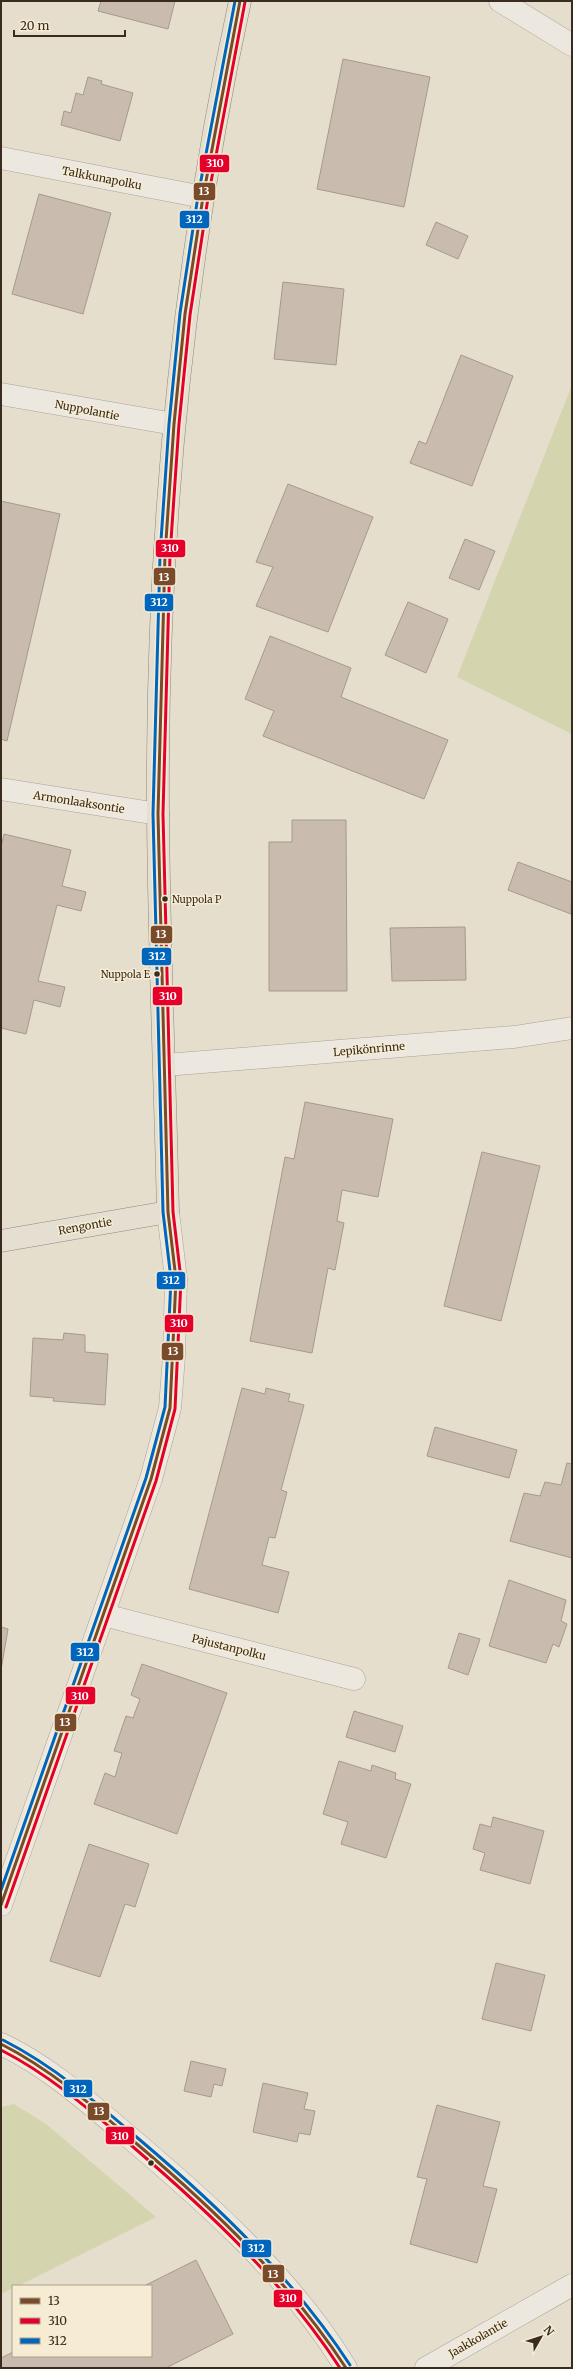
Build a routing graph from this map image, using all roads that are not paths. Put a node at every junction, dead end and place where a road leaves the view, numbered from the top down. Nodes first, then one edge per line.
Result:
1 (240, 1) edge
2 (500, 1) edge
3 (572, 45) edge
4 (1, 158) edge
5 (203, 197) junction
6 (1, 394) edge
7 (174, 424) junction
8 (1, 789) edge
9 (158, 814) junction
10 (572, 1028) edge
11 (165, 1065) junction
12 (168, 1212) junction
13 (1, 1241) edge
14 (104, 1615) junction
15 (354, 1679) dead end
16 (1, 1905) edge
17 (1, 2044) edge
18 (572, 2285) edge
19 (346, 2368) edge
20 (426, 2368) edge

1 - 5 main road
2 - 3 street
4 - 5 street, Talkkunapolku
5 - 7 main road
6 - 7 street, Nuppolantie
7 - 9 main road
8 - 9 street, Armonlaaksontie
9 - 11 main road
10 - 11 street, Lepikönrinne
11 - 12 main road
12 - 13 main road, Rengontie
12 - 14 street
14 - 15 street, Pajustanpolku
14 - 16 street
17 - 19 street
18 - 20 street, Jaakkolantie

